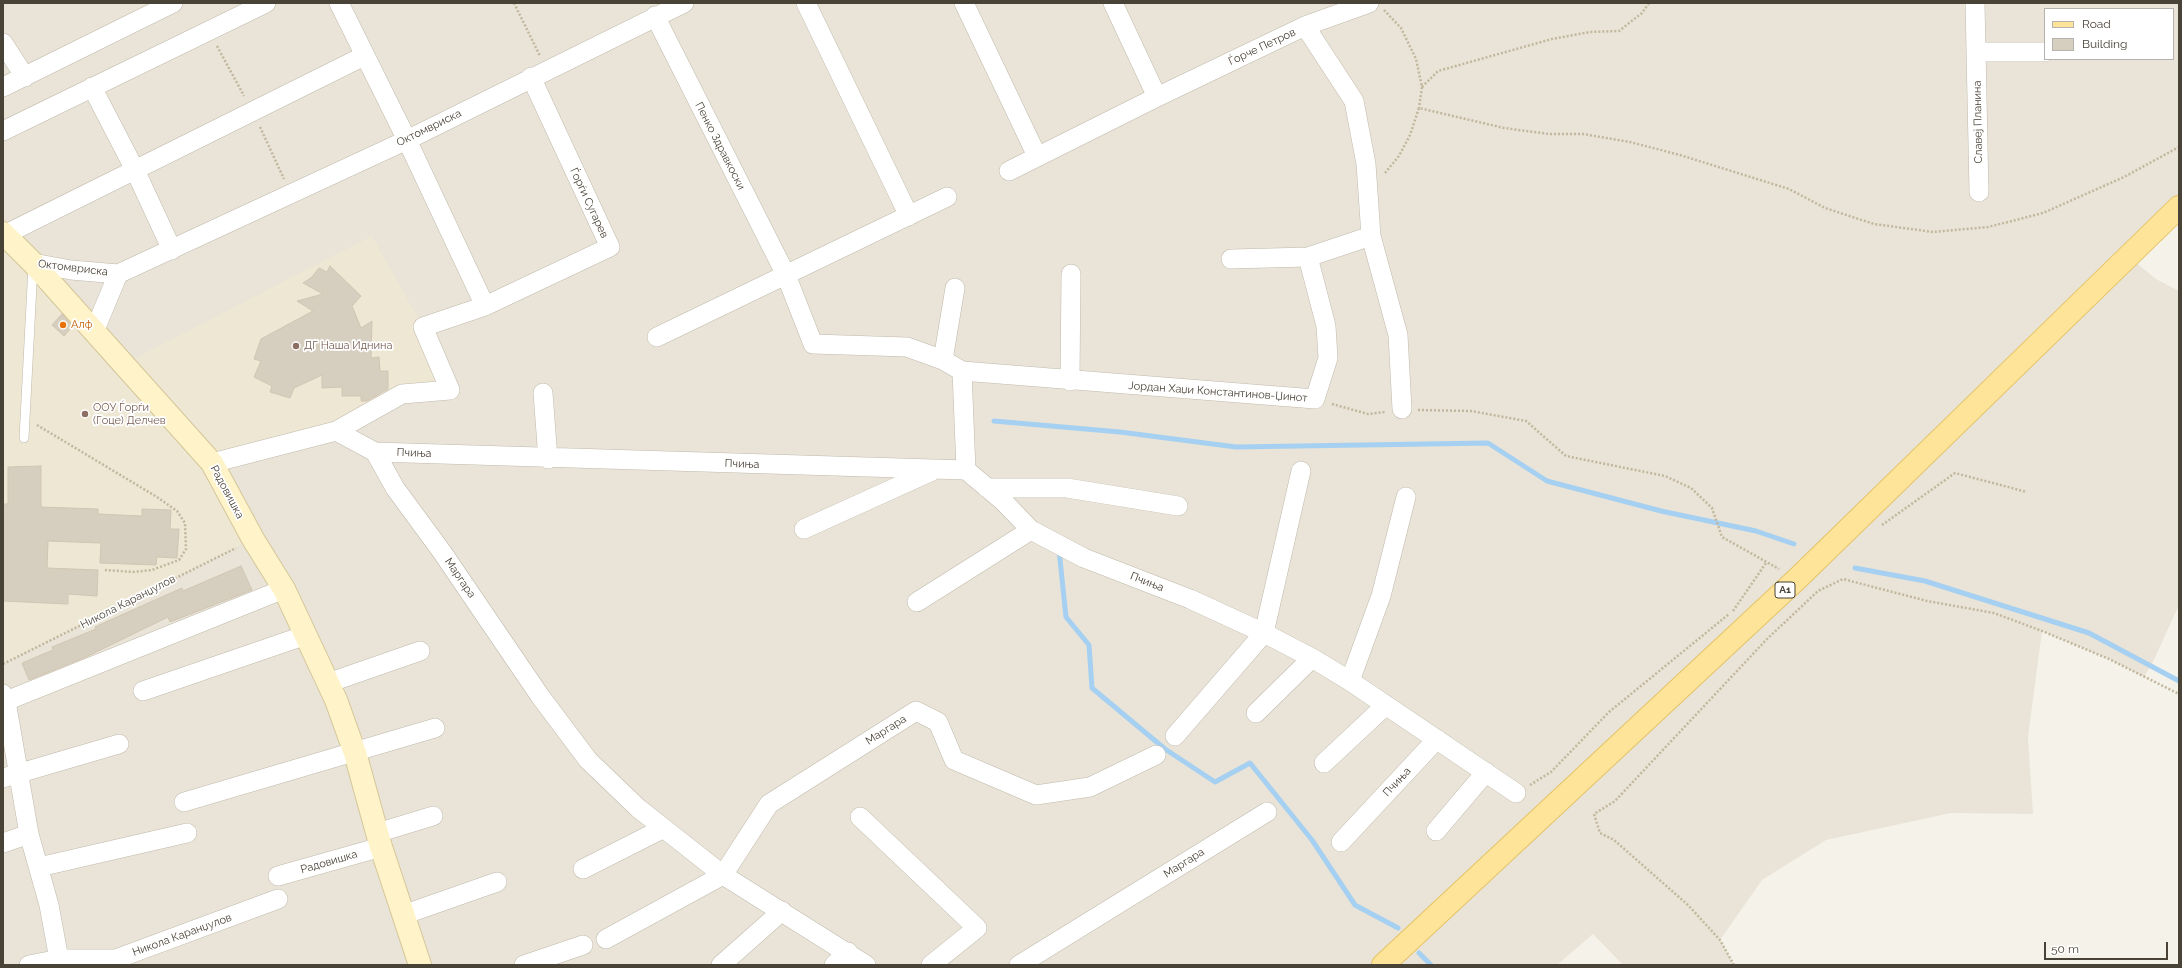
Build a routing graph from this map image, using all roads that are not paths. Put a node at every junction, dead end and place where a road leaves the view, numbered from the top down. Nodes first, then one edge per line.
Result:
1 (173, 3) edge
2 (266, 3) edge
3 (339, 3) edge
4 (684, 3) edge
5 (806, 3) edge
6 (964, 3) edge
7 (1113, 3) edge
8 (1975, 3) edge
9 (1375, 6) edge
10 (655, 16) junction
11 (1305, 26) junction
12 (3, 43) edge
13 (1977, 52) junction
14 (2044, 52) edge
15 (364, 56) junction
16 (539, 73) junction
17 (25, 76) junction
18 (3, 87) edge
19 (92, 87) junction
20 (1157, 97) junction
21 (3, 131) edge
22 (407, 140) junction
23 (1037, 156) junction
24 (135, 170) junction
25 (1009, 171) dead end
26 (1979, 192) dead end
27 (947, 197) dead end
28 (2179, 207) edge
29 (909, 216) junction
30 (4, 234) edge
31 (1370, 236) junction
32 (172, 250) junction
33 (1308, 257) junction
34 (1231, 258) dead end
35 (33, 263) junction
36 (118, 274) junction
37 (1071, 274) dead end
38 (786, 275) junction
39 (955, 288) dead end
40 (485, 306) junction
41 (94, 332) junction
42 (657, 337) dead end
43 (943, 360) junction
44 (962, 371) junction
45 (1070, 381) junction
46 (543, 393) dead end
47 (1402, 409) road end
48 (336, 431) junction
49 (24, 438) dead end
50 (375, 452) junction
51 (548, 459) junction
52 (212, 463) junction
53 (936, 470) junction
54 (966, 470) junction
55 (1301, 471) dead end
56 (987, 488) junction
57 (1406, 497) dead end
58 (1178, 506) dead end
59 (804, 529) dead end
60 (1031, 530) junction
61 (284, 589) junction
62 (917, 602) dead end
63 (1264, 633) junction
64 (306, 635) junction
65 (420, 651) dead end
66 (1312, 658) junction
67 (1350, 681) junction
68 (328, 683) junction
69 (143, 691) dead end
70 (5, 698) edge
71 (1386, 705) junction
72 (1256, 713) dead end
73 (435, 728) dead end
74 (1175, 736) dead end
75 (1437, 740) junction
76 (119, 744) dead end
77 (355, 753) junction
78 (1156, 755) dead end
79 (1324, 763) dead end
80 (1486, 772) junction
81 (11, 776) edge
82 (1516, 793) road end
83 (184, 802) dead end
84 (1267, 812) dead end
85 (433, 816) dead end
86 (860, 817) dead end
87 (664, 828) junction
88 (1436, 831) dead end
89 (187, 833) dead end
90 (29, 834) junction
91 (379, 840) junction
92 (1341, 842) dead end
93 (3, 843) edge
94 (39, 867) junction
95 (583, 869) dead end
96 (723, 875) junction
97 (278, 876) dead end
98 (497, 882) dead end
99 (278, 899) dead end
100 (782, 911) junction
101 (403, 915) junction
102 (606, 939) dead end
103 (583, 945) dead end
104 (848, 952) junction
105 (60, 962) edge
106 (29, 965) edge
107 (420, 965) edge
108 (524, 965) edge
109 (721, 965) edge
110 (834, 965) edge
111 (866, 965) edge
112 (931, 965) edge
113 (1019, 965) edge
114 (1383, 965) edge

1 - 17 street
2 - 19 street
3 - 15 street
4 - 10 street, Октомвриска
5 - 29 street
6 - 23 street
7 - 20 street
8 - 13 street, Славеј Планина
9 - 11 street, Ѓорче Петров
10 - 16 street, Октомвриска
10 - 38 street, Пенко Здравкоски
11 - 20 street, Ѓорче Петров
11 - 31 street
12 - 17 street
13 - 14 street
13 - 26 street, Славеј Планина
15 - 22 street
15 - 24 street, Октомвриска
16 - 22 street, Октомвриска
16 - 40 street, Ѓорѓи Сугарев
17 - 18 street
19 - 21 street
19 - 24 street
20 - 23 street, Ѓорче Петров
22 - 32 street, Октомвриска
22 - 40 street
23 - 25 street, Ѓорче Петров
24 - 30 street, Октомвриска
24 - 32 street
27 - 29 street
28 - 114 main road, A1
29 - 38 street
30 - 35 street, Октомвриска
31 - 33 street
31 - 47 street
32 - 36 street, Октомвриска
33 - 34 street
33 - 45 street, Јордан Хаџи Константинов-Џинот
35 - 36 street, Октомвриска
35 - 41 street, Радовишка
35 - 49 lane
36 - 41 street
37 - 45 street
38 - 42 street
38 - 43 street
39 - 43 street
40 - 48 street, Ѓорѓи Сугарев
41 - 52 street, Радовишка
43 - 44 street
44 - 45 street, Јордан Хаџи Константинов-Џинот
44 - 54 street
46 - 51 street
48 - 50 street
48 - 52 street
50 - 51 street, Пчиња
50 - 87 street, Маргара
51 - 53 street, Пчиња
52 - 61 street, Радовишка
53 - 54 street, Пчиња
53 - 59 street, Пчиња
54 - 56 street, Пчиња
55 - 63 street
56 - 58 street
56 - 60 street, Пчиња
57 - 67 street
60 - 62 street
60 - 63 street, Пчиња
61 - 64 street, Радовишка
61 - 70 street
63 - 66 street, Пчиња
63 - 74 street
64 - 68 street, Радовишка
64 - 69 street
65 - 68 street
66 - 67 street, Пчиња
66 - 72 street
67 - 71 street, Пчиња
68 - 77 street, Радовишка
70 - 81 street
71 - 75 street, Пчиња
71 - 79 street
73 - 77 street
75 - 80 street, Пчиња
75 - 92 street, Пчиња
76 - 81 street
77 - 83 street
77 - 91 street, Радовишка
78 - 96 street, Маргара
80 - 82 street, Пчиња
80 - 88 street
81 - 90 street
84 - 113 street, Маргара
85 - 91 street, Радовишка
86 - 112 street
87 - 95 street
87 - 96 street, Маргара
89 - 94 street
90 - 93 street
90 - 94 street
91 - 97 street, Радовишка
91 - 101 street, Радовишка
94 - 105 street
96 - 100 street, Маргара
96 - 102 street, Маргара
98 - 101 street
99 - 105 street, Никола Каранџулов
100 - 104 street, Маргара
100 - 109 street
101 - 107 street, Радовишка
103 - 108 street
104 - 110 street
104 - 111 street, Маргара
105 - 106 street, Никола Каранџулов

